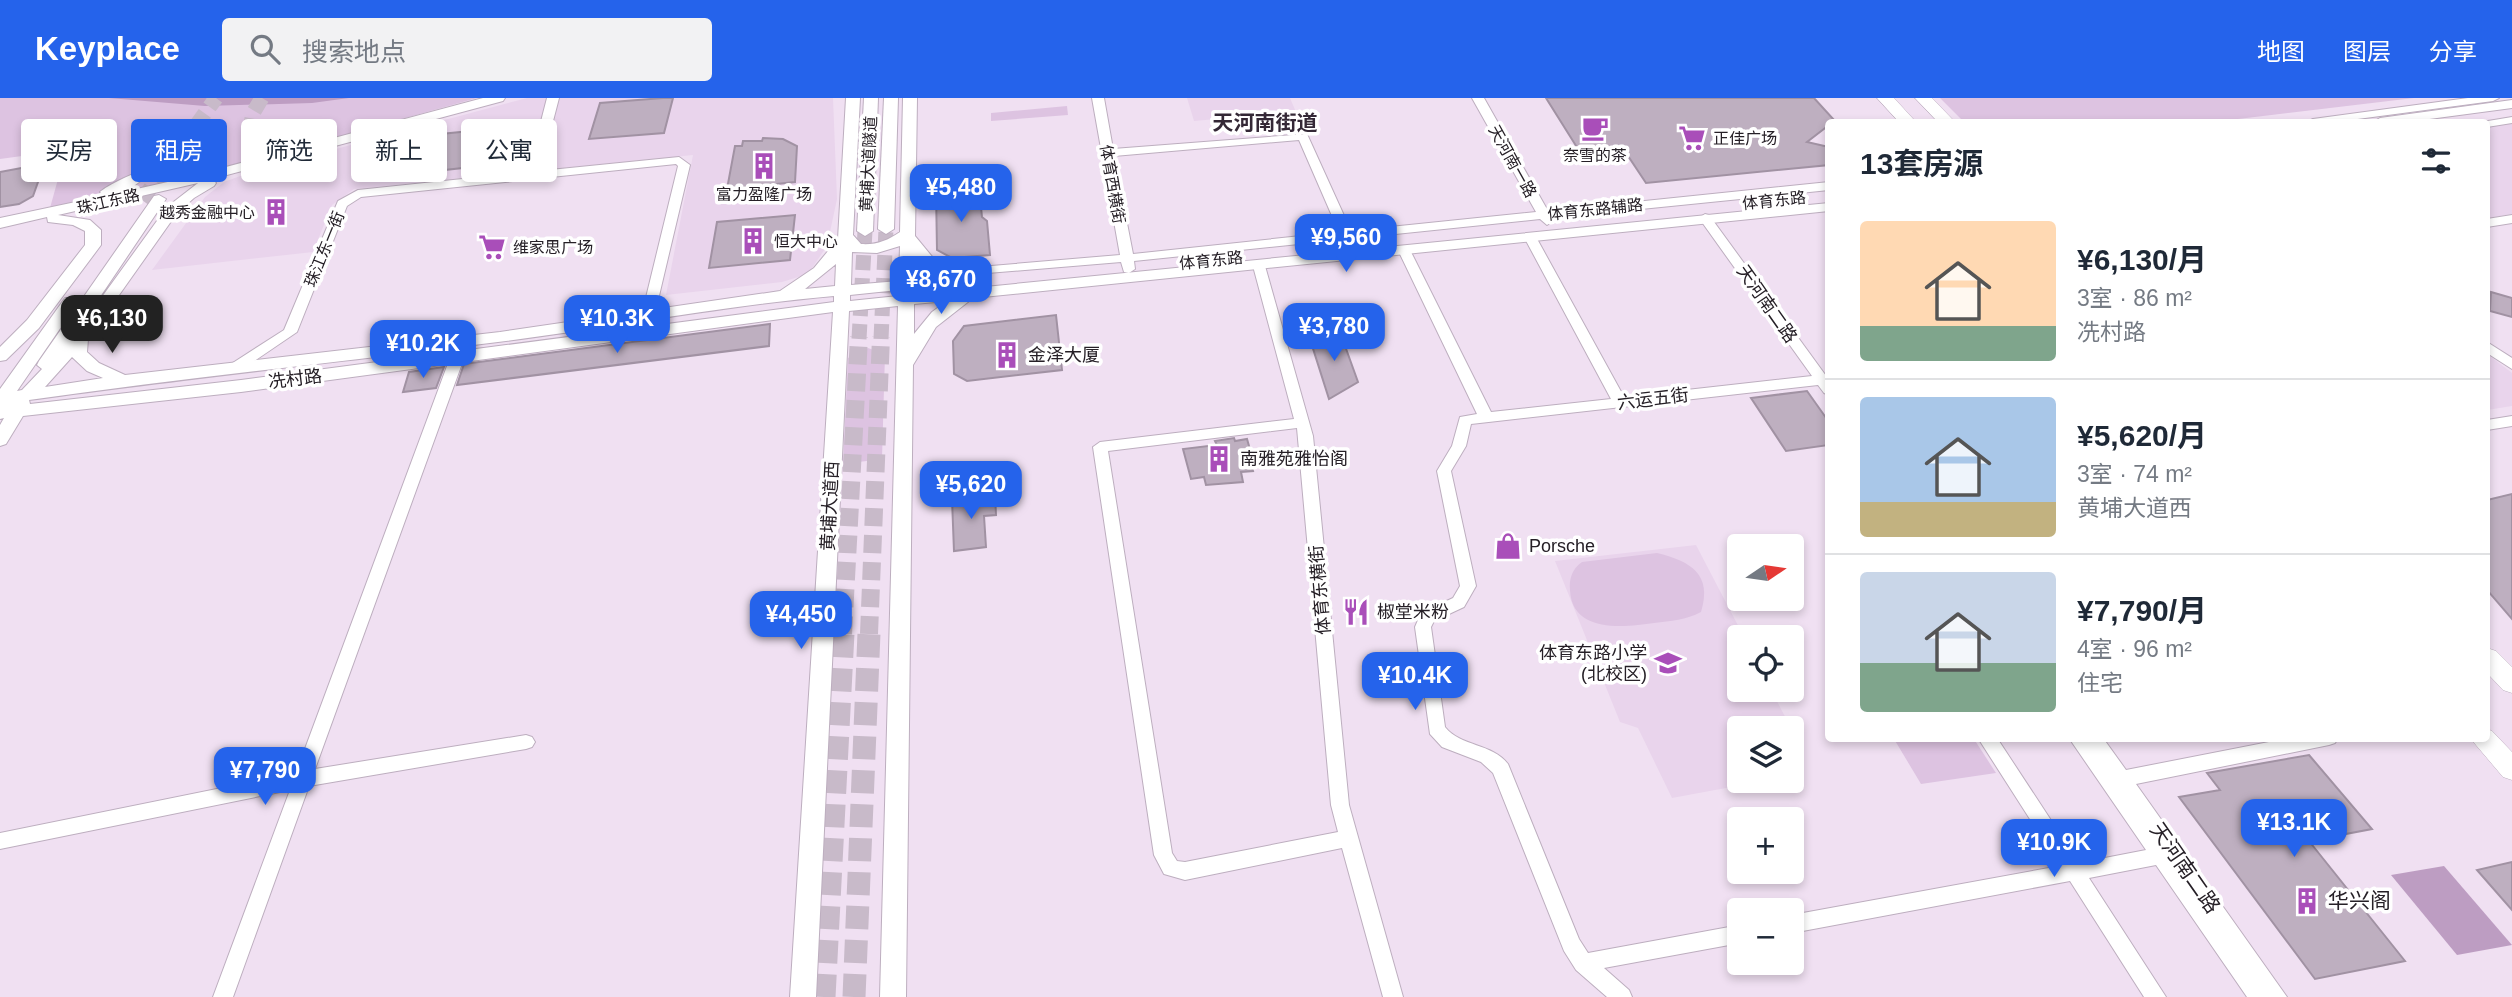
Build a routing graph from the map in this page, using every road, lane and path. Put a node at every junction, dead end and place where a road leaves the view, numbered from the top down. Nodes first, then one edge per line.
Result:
1 (486, 98) edge
2 (498, 98) edge
3 (553, 98) edge
4 (853, 98) edge
5 (871, 98) edge
6 (891, 98) edge
7 (910, 98) edge
8 (1098, 98) edge
9 (1478, 98) edge
10 (1488, 98) edge
11 (1885, 98) edge
12 (1923, 98) edge
13 (2493, 98) edge
14 (2512, 104) edge
15 (2512, 111) edge
16 (548, 119) edge
17 (1905, 119) edge
18 (1944, 119) edge
19 (2336, 119) edge
20 (2402, 119) edge
21 (2451, 119) edge
22 (2512, 120) edge
23 (2490, 124) edge
24 (337, 131) edge
25 (337, 142) edge
26 (1108, 153) junction
27 (241, 168) edge
28 (241, 170) edge
29 (557, 173) edge
30 (131, 182) tunnel mouth
31 (469, 182) edge
32 (1825, 186) edge
33 (1825, 194) edge
34 (150, 199) joint
35 (1825, 207) edge
36 (0, 217) edge
37 (1712, 218) junction
38 (1552, 219) junction
39 (2512, 219) edge
40 (2490, 223) edge
41 (0, 224) edge
42 (886, 229) tunnel mouth
43 (864, 231) tunnel mouth
44 (907, 234) junction
45 (1346, 235) junction
46 (846, 237) junction
47 (1530, 237) junction
48 (1404, 250) junction
49 (1128, 264) junction
50 (1259, 266) junction
51 (944, 274) junction
52 (1007, 280) junction
53 (905, 293) junction
54 (973, 294) junction
55 (782, 296) junction
56 (842, 299) junction
57 (649, 314) junction
58 (80, 339) junction
59 (2490, 348) edge
60 (0, 356) edge
61 (457, 358) junction
62 (2512, 365) edge
63 (233, 369) junction
64 (903, 376) junction
65 (1825, 380) edge
66 (124, 381) junction
67 (1825, 381) edge
68 (29, 393) junction
69 (1620, 403) junction
70 (4, 405) edge
71 (1485, 418) junction
72 (2512, 421) edge
73 (1302, 423) junction
74 (2490, 425) edge
75 (0, 440) edge
76 (2490, 661) edge
77 (2512, 683) edge
78 (526, 742) dead end
79 (1990, 742) edge
80 (2082, 742) edge
81 (2095, 742) edge
82 (2487, 742) edge
83 (2286, 743) edge
84 (2512, 769) edge
85 (304, 779) junction
86 (2115, 780) junction
87 (1349, 838) junction
88 (0, 841) edge
89 (2161, 856) junction
90 (2074, 872) junction
91 (1804, 923) edge
92 (1727, 936) edge
93 (1583, 963) junction
94 (893, 995) edge
95 (223, 997) edge
96 (803, 997) edge
97 (1393, 997) edge
98 (1622, 997) edge
99 (2155, 997) edge
100 (2259, 997) edge
101 (2277, 997) edge

1 - 24 main road
2 - 25 main road, 珠江东路
3 - 16 street
4 - 46 main road, 黄埔大道西
5 - 43 main road, 黄埔大道隧道
6 - 42 main road, 黄埔大道隧道
7 - 44 main road
8 - 26 street, 体育西横街
9 - 38 street, 天河南一路
10 - 38 street
11 - 17 highway
12 - 18 highway
13 - 19 street
14 - 20 main road
15 - 21 main road
22 - 23 street
26 - 45 street
26 - 49 street, 体育西横街
27 - 41 main road, 珠江东路
28 - 58 main road
29 - 57 street, 珠江东一街
30 - 36 main road
31 - 63 street, 珠江东一街
32 - 38 street, 体育东路辅路
33 - 38 main road, 体育东路
34 - 68 main road
34 - 70 main road
35 - 37 main road, 体育东路
37 - 47 main road, 体育东路
37 - 65 street, 天河南二路
38 - 45 street, 体育东路辅路
38 - 49 main road, 体育东路
39 - 40 street
41 - 60 main road
44 - 46 main road
44 - 51 main road
44 - 53 main road
45 - 49 street, 体育东路辅路
46 - 55 main road
46 - 56 main road, 黄埔大道西
47 - 48 main road, 体育东路
47 - 69 street
48 - 50 main road, 体育东路
48 - 71 street
49 - 51 street, 体育东路辅路
49 - 52 main road, 体育东路
50 - 54 main road, 体育东路
50 - 73 street, 体育东横街
51 - 52 main road
52 - 53 main road, 体育东路
53 - 54 main road, 体育东路
53 - 56 main road, 冼村路
53 - 64 main road
54 - 64 main road
55 - 56 main road, 冼村路
55 - 57 main road, 冼村路
56 - 61 main road, 冼村路
56 - 96 main road, 黄埔大道西
57 - 63 main road, 冼村路
58 - 66 main road
58 - 68 main road
59 - 62 street
61 - 70 main road, 冼村路
61 - 85 street
63 - 66 main road, 冼村路
64 - 94 main road
66 - 68 main road, 冼村路
67 - 69 street, 六运五街
68 - 70 main road
69 - 71 street, 六运五街
70 - 75 main road
71 - 93 street
72 - 74 street
73 - 87 street, 体育东横街
73 - 87 street
76 - 77 highway
78 - 85 street
79 - 90 street
80 - 86 street, 天河南二路
81 - 86 street, 天河南二路
82 - 84 highway
83 - 86 street
85 - 88 street
85 - 95 street
86 - 89 street, 天河南二路
86 - 101 street, 天河南二路
87 - 97 street, 体育东横街
89 - 90 street
89 - 100 street, 天河南二路
90 - 91 street
90 - 99 street
92 - 93 street
93 - 98 street

